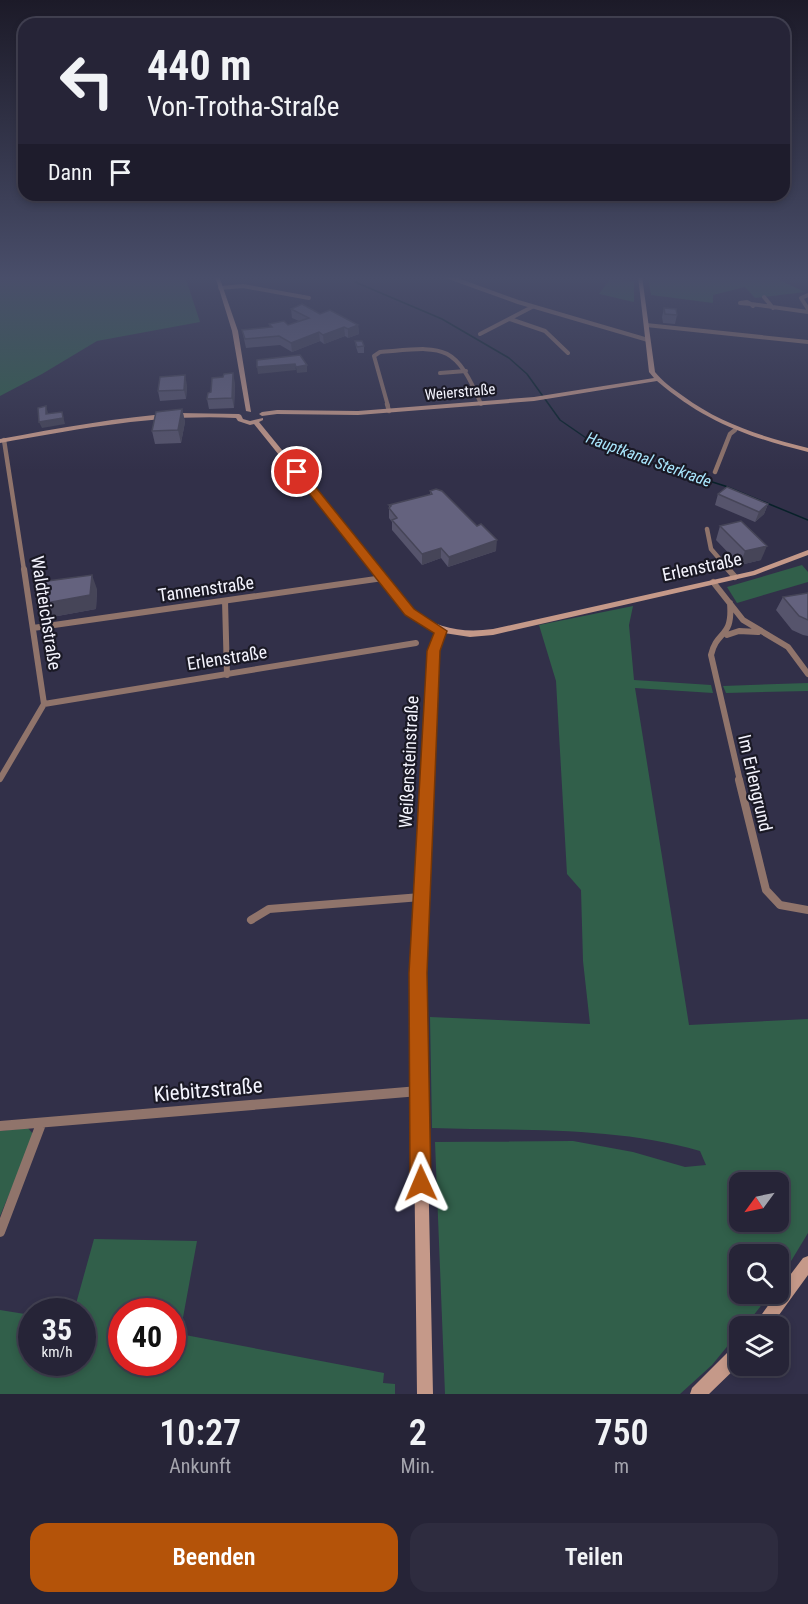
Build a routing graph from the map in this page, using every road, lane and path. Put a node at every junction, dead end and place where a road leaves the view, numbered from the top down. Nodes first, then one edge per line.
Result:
1 (237, 341) edge
2 (556, 341) edge
3 (648, 341) edge
4 (568, 353) dead end
5 (466, 371) junction
6 (440, 373) dead end
7 (658, 379) junction
8 (481, 404) junction
9 (249, 411) junction
10 (389, 411) junction
11 (262, 414) junction
12 (239, 416) junction
13 (256, 422) junction
14 (735, 430) junction
15 (2, 440) edge
16 (808, 450) edge
17 (715, 471) dead end
18 (707, 529) dead end
19 (808, 552) edge
20 (793, 559) junction
21 (808, 560) edge
22 (735, 577) junction
23 (383, 578) junction
24 (713, 582) junction
25 (225, 601) junction
26 (730, 603) junction
27 (33, 628) junction
28 (440, 631) junction
29 (765, 634) junction
30 (724, 636) junction
31 (416, 644) dead end
32 (808, 674) edge
33 (227, 675) junction
34 (44, 704) junction
35 (0, 779) edge
36 (421, 897) junction
37 (808, 910) edge
38 (251, 920) dead end
39 (419, 1091) junction
40 (41, 1124) junction
41 (0, 1126) edge
42 (0, 1232) edge
43 (808, 1263) edge
44 (769, 1316) edge
45 (729, 1363) edge
46 (425, 1394) edge
47 (698, 1394) edge

1 - 9 main road
2 - 4 street
3 - 7 main road
5 - 6 street
5 - 8 street
5 - 10 street
7 - 8 main road, Weierstraße
7 - 14 main road
8 - 10 main road, Weierstraße
9 - 11 main road, Weierstraße
9 - 12 main road
10 - 11 main road, Weierstraße
11 - 13 main road
12 - 13 main road
12 - 15 main road
13 - 23 main road
14 - 16 main road
14 - 17 street
15 - 27 street, Waldteichstraße
18 - 22 street
19 - 20 main road, Erlenstraße
20 - 21 main road, Erlenstraße
20 - 22 main road, Erlenstraße
22 - 24 main road, Erlenstraße
23 - 25 street, Tannenstraße
23 - 28 main road
24 - 26 street
24 - 28 main road, Erlenstraße
25 - 27 street, Tannenstraße
25 - 33 street
26 - 29 street
26 - 30 street, Im Erlengrund
27 - 34 street, Waldteichstraße
28 - 36 main road, Weißensteinstraße
29 - 30 street
29 - 32 street
30 - 37 street, Im Erlengrund
31 - 33 street, Erlenstraße
33 - 34 street, Erlenstraße
34 - 35 street
36 - 38 street
36 - 39 main road, Weißensteinstraße
39 - 40 street, Kiebitzstraße
39 - 46 main road, Weißensteinstraße
40 - 41 street, Kiebitzstraße
40 - 42 street
43 - 44 main road
45 - 47 main road

